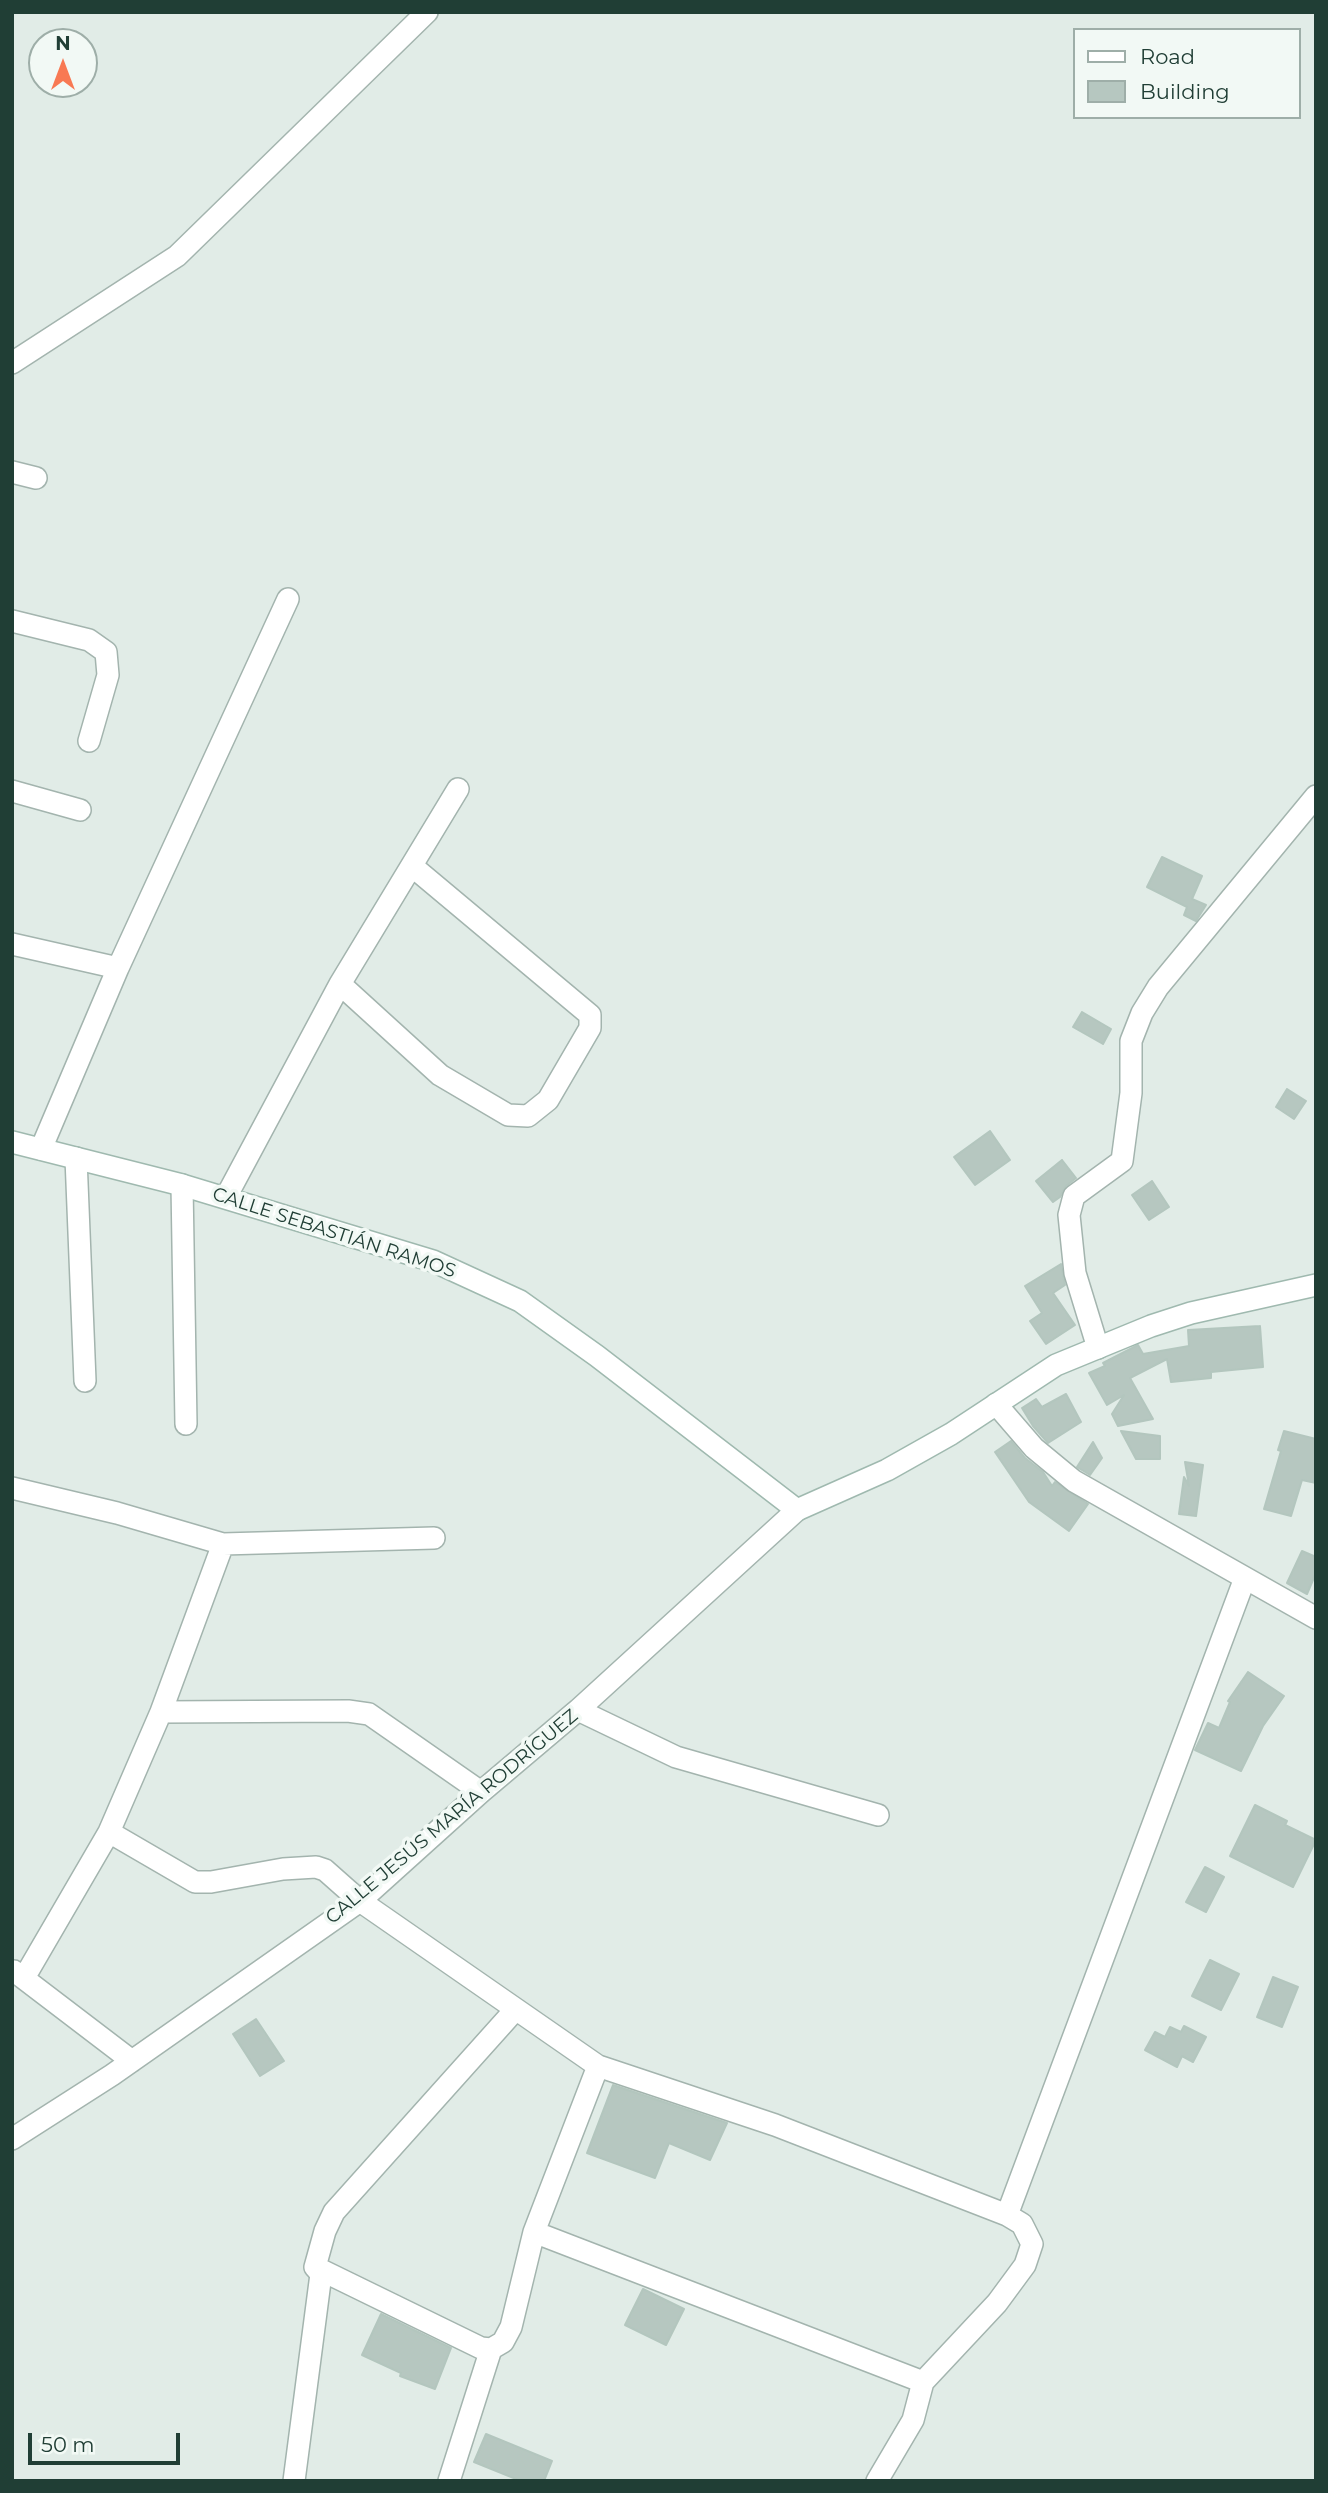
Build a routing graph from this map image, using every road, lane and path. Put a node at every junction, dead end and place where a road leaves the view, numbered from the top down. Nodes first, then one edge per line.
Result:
1 (418, 14) edge
2 (12, 363) edge
3 (12, 472) edge
4 (36, 478) dead end
5 (288, 599) dead end
6 (12, 621) edge
7 (89, 741) dead end
8 (458, 789) dead end
9 (12, 792) edge
10 (1316, 796) edge
11 (80, 810) dead end
12 (412, 866) junction
13 (12, 944) edge
14 (118, 968) junction
15 (340, 984) junction
16 (12, 1142) edge
17 (41, 1149) junction
18 (76, 1158) junction
19 (182, 1185) junction
20 (226, 1197) junction
21 (1316, 1285) edge
22 (1098, 1348) junction
23 (85, 1381) dead end
24 (996, 1404) junction
25 (186, 1424) dead end
26 (12, 1488) edge
27 (797, 1510) junction
28 (434, 1538) dead end
29 (223, 1544) junction
30 (1245, 1578) junction
31 (1316, 1618) edge
32 (578, 1710) junction
33 (161, 1712) junction
34 (481, 1792) junction
35 (878, 1815) dead end
36 (109, 1832) junction
37 (360, 1901) junction
38 (18, 1974) edge
39 (515, 2010) junction
40 (131, 2061) junction
41 (598, 2066) junction
42 (12, 2139) edge
43 (1007, 2215) junction
44 (534, 2232) junction
45 (315, 2267) junction
46 (491, 2349) junction
47 (923, 2382) junction
48 (294, 2481) edge
49 (449, 2481) edge
50 (877, 2481) edge

1 - 2 street
3 - 4 street
5 - 14 street
6 - 7 street
8 - 12 street
9 - 11 street
10 - 22 street
12 - 15 street
12 - 15 street
13 - 14 street
14 - 17 street
15 - 20 street
16 - 17 street, CALLE SEBASTIÁN RAMOS
17 - 18 street, CALLE SEBASTIÁN RAMOS
18 - 19 street, CALLE SEBASTIÁN RAMOS
18 - 23 street
19 - 20 street, CALLE SEBASTIÁN RAMOS
19 - 25 street
20 - 27 street, CALLE SEBASTIÁN RAMOS
21 - 22 street, CALLE JESÚS MARÍA RODRÍGUEZ
22 - 24 street, CALLE JESÚS MARÍA RODRÍGUEZ
24 - 27 street, CALLE JESÚS MARÍA RODRÍGUEZ
24 - 30 street
26 - 29 street
27 - 32 street, CALLE JESÚS MARÍA RODRÍGUEZ
28 - 29 street
29 - 33 street
30 - 31 street
30 - 43 street
32 - 34 street, CALLE JESÚS MARÍA RODRÍGUEZ
32 - 35 street
33 - 34 street
33 - 36 street
34 - 37 street, CALLE JESÚS MARÍA RODRÍGUEZ
36 - 37 street
36 - 38 street
37 - 39 street
37 - 40 street, CALLE JESÚS MARÍA RODRÍGUEZ
38 - 40 street
39 - 41 street
39 - 45 street
40 - 42 street, CALLE JESÚS MARÍA RODRÍGUEZ
41 - 43 street
41 - 44 street
43 - 47 street
44 - 46 street
44 - 47 street
45 - 46 street
45 - 48 street
46 - 49 street
47 - 50 street

